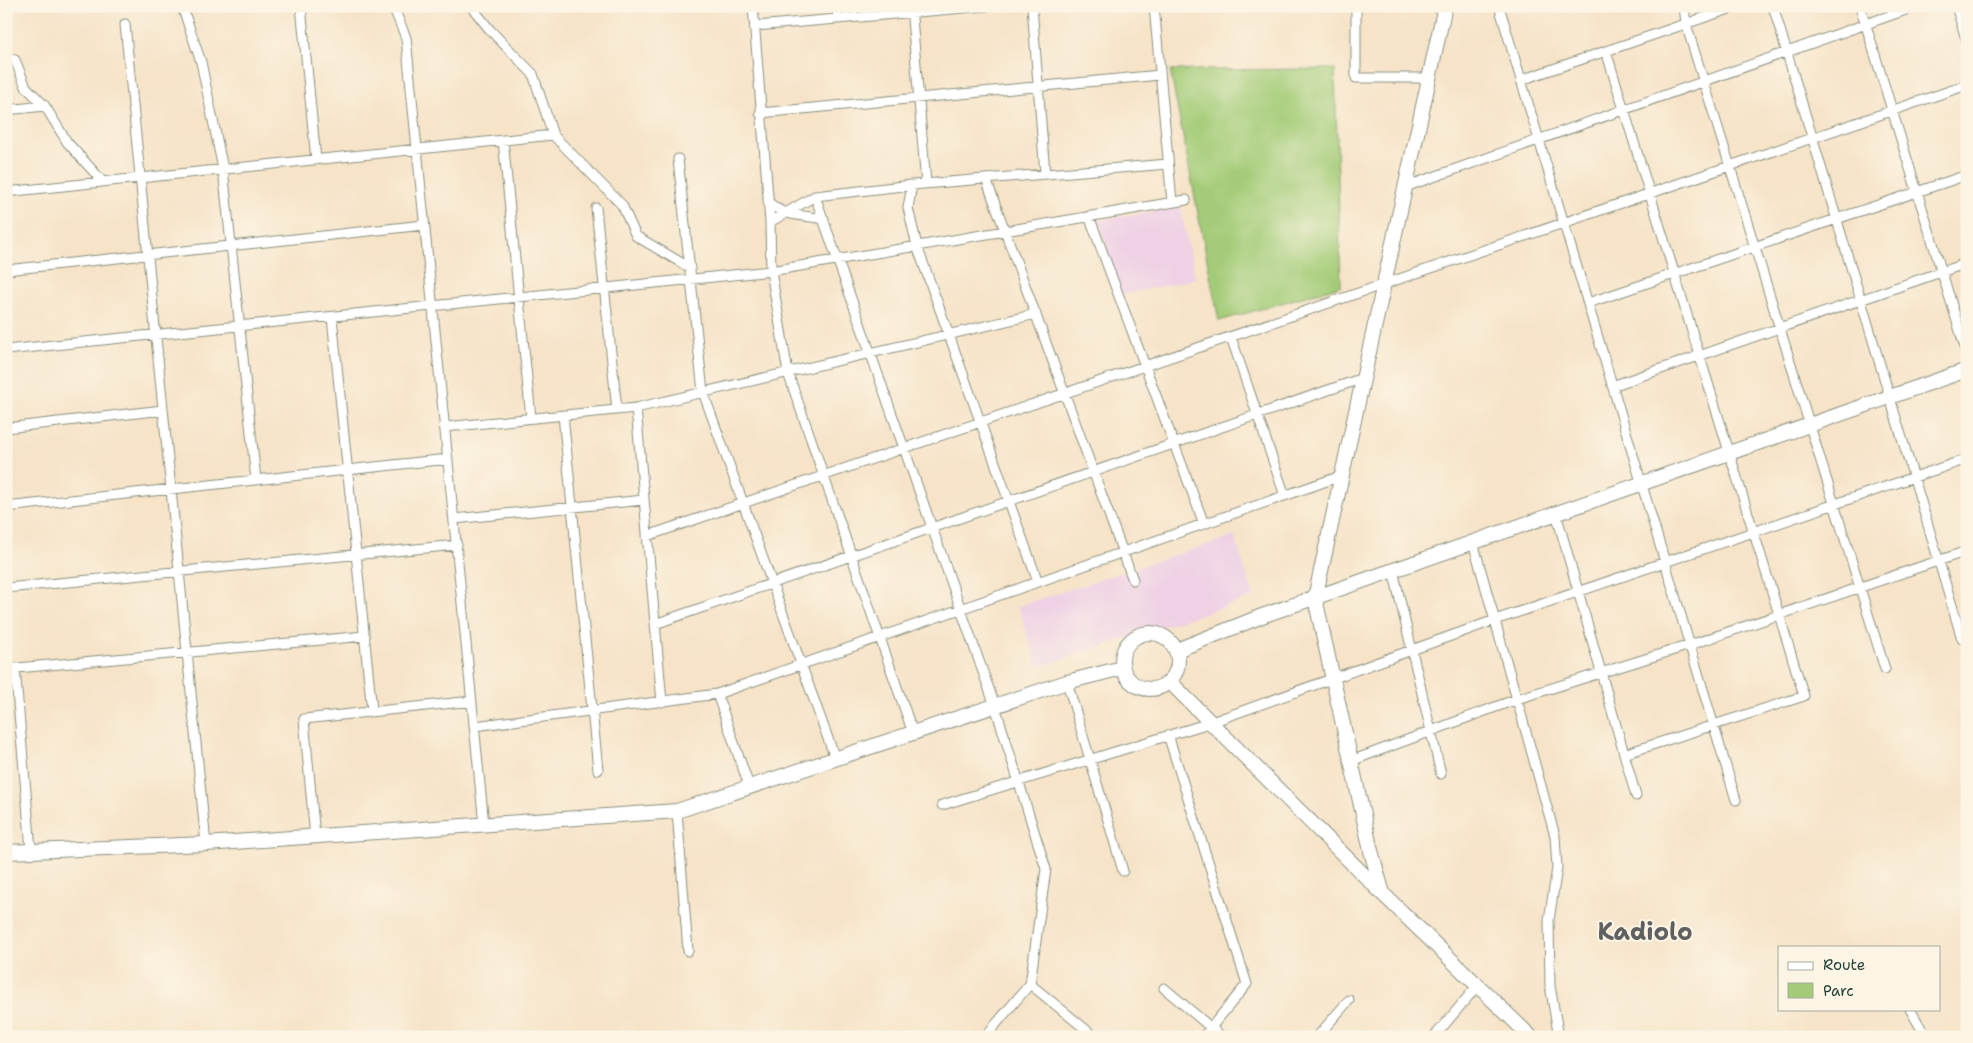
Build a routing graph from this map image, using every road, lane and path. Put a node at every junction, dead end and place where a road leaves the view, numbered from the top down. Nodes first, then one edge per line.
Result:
1 (182, 6) edge
2 (301, 6) edge
3 (393, 6) edge
4 (471, 6) edge
5 (753, 6) edge
6 (837, 6) edge
7 (987, 6) edge
8 (1032, 6) edge
9 (1154, 6) edge
10 (1356, 6) edge
11 (1445, 6) edge
12 (1499, 6) edge
13 (1684, 6) edge
14 (1738, 6) edge
15 (1773, 6) edge
16 (1860, 6) edge
17 (1918, 6) edge
18 (1956, 6) edge
19 (912, 9) edge
20 (838, 19) junction
21 (125, 24) dead end
22 (1686, 24) junction
23 (1866, 24) junction
24 (754, 26) junction
25 (1967, 42) edge
26 (1606, 51) junction
27 (1787, 52) junction
28 (6, 57) edge
29 (1160, 75) junction
30 (1429, 78) junction
31 (1521, 80) junction
32 (1704, 82) junction
33 (1967, 85) edge
34 (1038, 86) junction
35 (919, 98) junction
36 (45, 106) junction
37 (6, 110) edge
38 (1624, 110) junction
39 (1892, 111) junction
40 (760, 113) junction
41 (553, 135) junction
42 (1812, 138) junction
43 (503, 140) junction
44 (1539, 140) junction
45 (417, 149) junction
46 (678, 159) dead end
47 (316, 160) junction
48 (1168, 164) junction
49 (1730, 166) junction
50 (223, 170) junction
51 (1044, 174) junction
52 (1967, 175) edge
53 (140, 178) junction
54 (986, 179) junction
55 (102, 182) junction
56 (926, 184) junction
57 (912, 185) junction
58 (1405, 187) junction
59 (6, 192) edge
60 (1917, 192) junction
61 (1650, 194) junction
62 (816, 196) junction
63 (1186, 200) dead end
64 (768, 201) junction
65 (1172, 202) junction
66 (596, 208) dead end
67 (785, 213) junction
68 (1089, 216) junction
69 (824, 219) junction
70 (1836, 219) junction
71 (770, 222) junction
72 (1564, 223) junction
73 (424, 225) junction
74 (1005, 231) junction
75 (231, 246) junction
76 (917, 246) junction
77 (1755, 247) junction
78 (148, 255) junction
79 (838, 260) junction
80 (1967, 263) edge
81 (690, 268) junction
82 (6, 270) edge
83 (771, 271) junction
84 (1942, 272) junction
85 (1674, 274) junction
86 (691, 280) junction
87 (1384, 285) junction
88 (604, 289) junction
89 (519, 297) junction
90 (1860, 300) junction
91 (1588, 303) junction
92 (433, 306) junction
93 (1036, 314) junction
94 (332, 317) junction
95 (240, 326) junction
96 (1780, 328) junction
97 (949, 334) junction
98 (156, 335) junction
99 (1231, 337) junction
100 (6, 350) edge
101 (871, 353) junction
102 (1967, 354) edge
103 (1700, 356) junction
104 (1145, 366) junction
105 (1967, 370) edge
106 (788, 372) junction
107 (1363, 378) junction
108 (1612, 386) junction
109 (703, 392) junction
110 (1065, 394) junction
111 (1889, 397) junction
112 (636, 408) junction
113 (163, 410) junction
114 (617, 410) junction
115 (1257, 414) junction
116 (563, 415) junction
117 (531, 418) junction
118 (981, 422) junction
119 (1810, 425) junction
120 (445, 427) junction
121 (6, 428) edge
122 (1174, 443) junction
123 (905, 448) junction
124 (1729, 453) junction
125 (448, 459) junction
126 (1967, 459) edge
127 (348, 470) junction
128 (1094, 471) junction
129 (824, 476) junction
130 (1341, 476) junction
131 (1913, 477) junction
132 (256, 480) junction
133 (1642, 484) junction
134 (171, 490) junction
135 (1285, 496) junction
136 (644, 500) junction
137 (1009, 501) junction
138 (743, 504) junction
139 (1834, 504) junction
140 (6, 507) edge
141 (572, 507) junction
142 (1556, 514) junction
143 (454, 520) junction
144 (1204, 524) junction
145 (932, 527) junction
146 (1753, 532) junction
147 (648, 536) junction
148 (1474, 542) junction
149 (457, 545) junction
150 (1967, 550) edge
151 (1123, 553) junction
152 (356, 555) junction
153 (851, 556) junction
154 (1938, 560) junction
155 (1665, 562) junction
156 (1393, 570) junction
157 (179, 572) junction
158 (1133, 580) dead end
159 (1038, 582) junction
160 (772, 583) junction
161 (1860, 587) junction
162 (6, 588) edge
163 (1578, 592) junction
164 (1315, 598) junction
165 (961, 609) junction
166 (1779, 615) junction
167 (1495, 620) junction
168 (655, 624) junction
169 (365, 636) junction
170 (880, 638) junction
171 (1962, 639) dead end
172 (1690, 646) junction
173 (1177, 650) junction
174 (1412, 650) junction
175 (187, 652) junction
176 (801, 665) junction
177 (11, 668) edge
178 (1122, 668) junction
179 (1885, 670) dead end
180 (1601, 673) junction
181 (1332, 678) junction
182 (1067, 682) junction
183 (1170, 682) junction
184 (717, 694) junction
185 (1517, 699) junction
186 (472, 701) junction
187 (662, 702) junction
188 (995, 706) junction
189 (372, 711) junction
190 (592, 711) junction
191 (1210, 723) junction
192 (1714, 725) junction
193 (475, 726) junction
194 (1431, 731) junction
195 (913, 732) junction
196 (1168, 736) junction
197 (1624, 754) junction
198 (834, 758) junction
199 (1090, 760) junction
200 (1351, 761) junction
201 (598, 770) dead end
202 (1441, 774) dead end
203 (1019, 782) junction
204 (748, 786) junction
205 (1636, 796) dead end
206 (1736, 800) dead end
207 (942, 805) dead end
208 (677, 811) junction
209 (484, 825) junction
210 (315, 837) junction
211 (206, 844) junction
212 (31, 849) junction
213 (6, 852) edge
214 (1123, 871) dead end
215 (1384, 894) junction
216 (688, 951) dead end
217 (1030, 984) junction
218 (1478, 985) junction
219 (1164, 988) dead end
220 (1349, 1000) dead end
221 (1911, 1010) edge
222 (1211, 1028) junction
223 (985, 1037) edge
224 (1095, 1037) edge
225 (1203, 1037) edge
226 (1222, 1037) edge
227 (1317, 1037) edge
228 (1434, 1037) edge
229 (1531, 1037) edge
230 (1559, 1037) edge
231 (1926, 1037) edge

1 - 50 street
2 - 47 street
3 - 45 street
4 - 41 street
5 - 24 street
6 - 20 street
7 - 19 street
8 - 34 street
9 - 29 street
10 - 30 street
11 - 30 main road
12 - 31 street
13 - 22 street
14 - 22 street
15 - 27 street
16 - 23 street
17 - 23 street
18 - 25 street
19 - 20 street
19 - 35 street
20 - 24 street
21 - 53 street
22 - 26 street
22 - 32 street
23 - 27 street
23 - 39 street
24 - 40 street
26 - 31 street
26 - 38 street
27 - 32 street
27 - 42 street
28 - 36 street
29 - 34 street
29 - 48 street
30 - 58 main road
31 - 44 street
32 - 38 street
32 - 49 street
33 - 39 street
34 - 35 street
34 - 51 street
35 - 40 street
35 - 56 street
36 - 37 street
36 - 55 street
38 - 44 street
38 - 61 street
39 - 42 street
39 - 60 street
40 - 64 street
41 - 43 street
41 - 81 street
42 - 49 street
42 - 70 street
43 - 45 street
43 - 89 street
44 - 58 street
44 - 72 street
45 - 47 street
45 - 73 street
46 - 81 street
47 - 50 street
48 - 51 street
48 - 65 street
49 - 61 street
49 - 77 street
50 - 53 street
50 - 75 street
51 - 54 street
52 - 60 street
53 - 55 street
53 - 78 street
54 - 56 street
54 - 74 street
55 - 59 street
56 - 57 street
57 - 62 street
57 - 76 street
58 - 87 main road
60 - 70 street
60 - 84 street
61 - 72 street
61 - 85 street
62 - 67 street
62 - 69 street
63 - 65 street
64 - 67 street
64 - 71 street
65 - 68 street
66 - 88 street
67 - 69 street
67 - 71 street
68 - 74 street
68 - 104 street
69 - 79 street
70 - 77 street
70 - 90 street
71 - 83 street
72 - 87 street
72 - 91 street
73 - 75 street
73 - 92 street
74 - 76 street
74 - 93 street
75 - 78 street
75 - 95 street
76 - 79 street
76 - 97 street
77 - 85 street
77 - 96 street
78 - 82 street
78 - 98 street
79 - 83 street
79 - 101 street
80 - 84 street
81 - 86 street
83 - 86 street
83 - 106 street
84 - 90 street
84 - 102 street
85 - 91 street
85 - 103 street
86 - 88 street
86 - 109 street
87 - 99 street
87 - 107 main road
88 - 89 street
88 - 114 street
89 - 92 street
89 - 117 street
90 - 96 street
90 - 111 street
91 - 108 street
92 - 94 street
92 - 120 street
93 - 97 street
93 - 110 street
94 - 95 street
94 - 127 street
95 - 98 street
95 - 132 street
96 - 103 street
96 - 119 street
97 - 101 street
97 - 118 street
98 - 100 street
98 - 113 street
99 - 104 street
99 - 115 street
101 - 106 street
101 - 123 street
103 - 108 street
103 - 124 street
104 - 110 street
104 - 122 street
105 - 111 main road
106 - 109 street
106 - 129 street
107 - 115 street
107 - 130 main road
108 - 133 street
109 - 112 street
109 - 138 street
110 - 118 street
110 - 128 street
111 - 119 main road
111 - 131 street
112 - 114 street
112 - 136 street
113 - 121 street
113 - 134 street
114 - 116 street
115 - 122 street
115 - 135 street
116 - 117 street
116 - 141 street
117 - 120 street
118 - 123 street
118 - 137 street
119 - 124 main road
119 - 139 street
120 - 125 street
122 - 128 street
122 - 144 street
123 - 129 street
123 - 145 street
124 - 133 main road
124 - 146 street
125 - 127 street
125 - 143 street
126 - 131 street
127 - 132 street
127 - 152 street
128 - 137 street
128 - 151 street
129 - 138 street
129 - 153 street
130 - 135 street
130 - 164 main road
131 - 139 street
131 - 154 street
132 - 134 street
133 - 142 main road
133 - 155 street
134 - 140 street
134 - 157 street
135 - 144 street
136 - 141 street
136 - 147 street
137 - 145 street
137 - 159 street
138 - 147 street
138 - 160 street
139 - 146 street
139 - 161 street
141 - 143 street
141 - 190 street
142 - 148 main road
142 - 163 street
143 - 149 street
144 - 151 street
145 - 153 street
145 - 165 street
146 - 155 street
146 - 166 street
147 - 168 street
148 - 156 main road
148 - 167 street
149 - 152 street
149 - 186 street
150 - 154 street
151 - 158 street
151 - 159 street
152 - 157 street
152 - 169 street
153 - 160 street
153 - 170 street
154 - 161 street
154 - 171 street
155 - 163 street
155 - 172 street
156 - 164 main road
156 - 174 street
157 - 162 street
157 - 175 street
159 - 165 street
160 - 168 street
160 - 176 street
161 - 166 street
161 - 179 street
163 - 167 street
163 - 180 street
164 - 173 main road
164 - 181 main road
165 - 170 street
165 - 188 street
166 - 172 street
166 - 192 street
167 - 174 street
167 - 185 street
168 - 187 street
169 - 175 street
169 - 189 street
170 - 176 street
170 - 195 street
172 - 180 street
172 - 192 street
173 - 178 main road
173 - 183 main road
174 - 181 street
174 - 194 street
175 - 177 street
175 - 211 street
176 - 184 street
176 - 198 street
177 - 212 street
178 - 182 main road
178 - 183 main road
180 - 185 street
180 - 197 street
181 - 191 street
181 - 200 main road
182 - 188 main road
182 - 199 street
183 - 191 main road
184 - 187 street
184 - 204 street
185 - 194 street
185 - 230 street
186 - 189 street
186 - 193 street
187 - 190 street
188 - 195 main road
188 - 203 street
189 - 210 street
190 - 193 street
190 - 201 street
191 - 196 street
191 - 215 main road
192 - 197 street
192 - 206 street
193 - 209 street
194 - 200 street
194 - 202 street
195 - 198 main road
196 - 199 street
196 - 222 street
197 - 205 street
198 - 204 main road
199 - 203 street
199 - 214 street
200 - 215 main road
203 - 207 street
203 - 217 street
204 - 208 main road
208 - 209 main road
208 - 216 street
209 - 210 main road
210 - 211 main road
211 - 212 main road
212 - 213 main road
215 - 218 main road
217 - 223 street
217 - 224 street
218 - 228 street
218 - 229 main road
219 - 222 street
220 - 227 street
221 - 231 street
222 - 225 street
222 - 226 street

